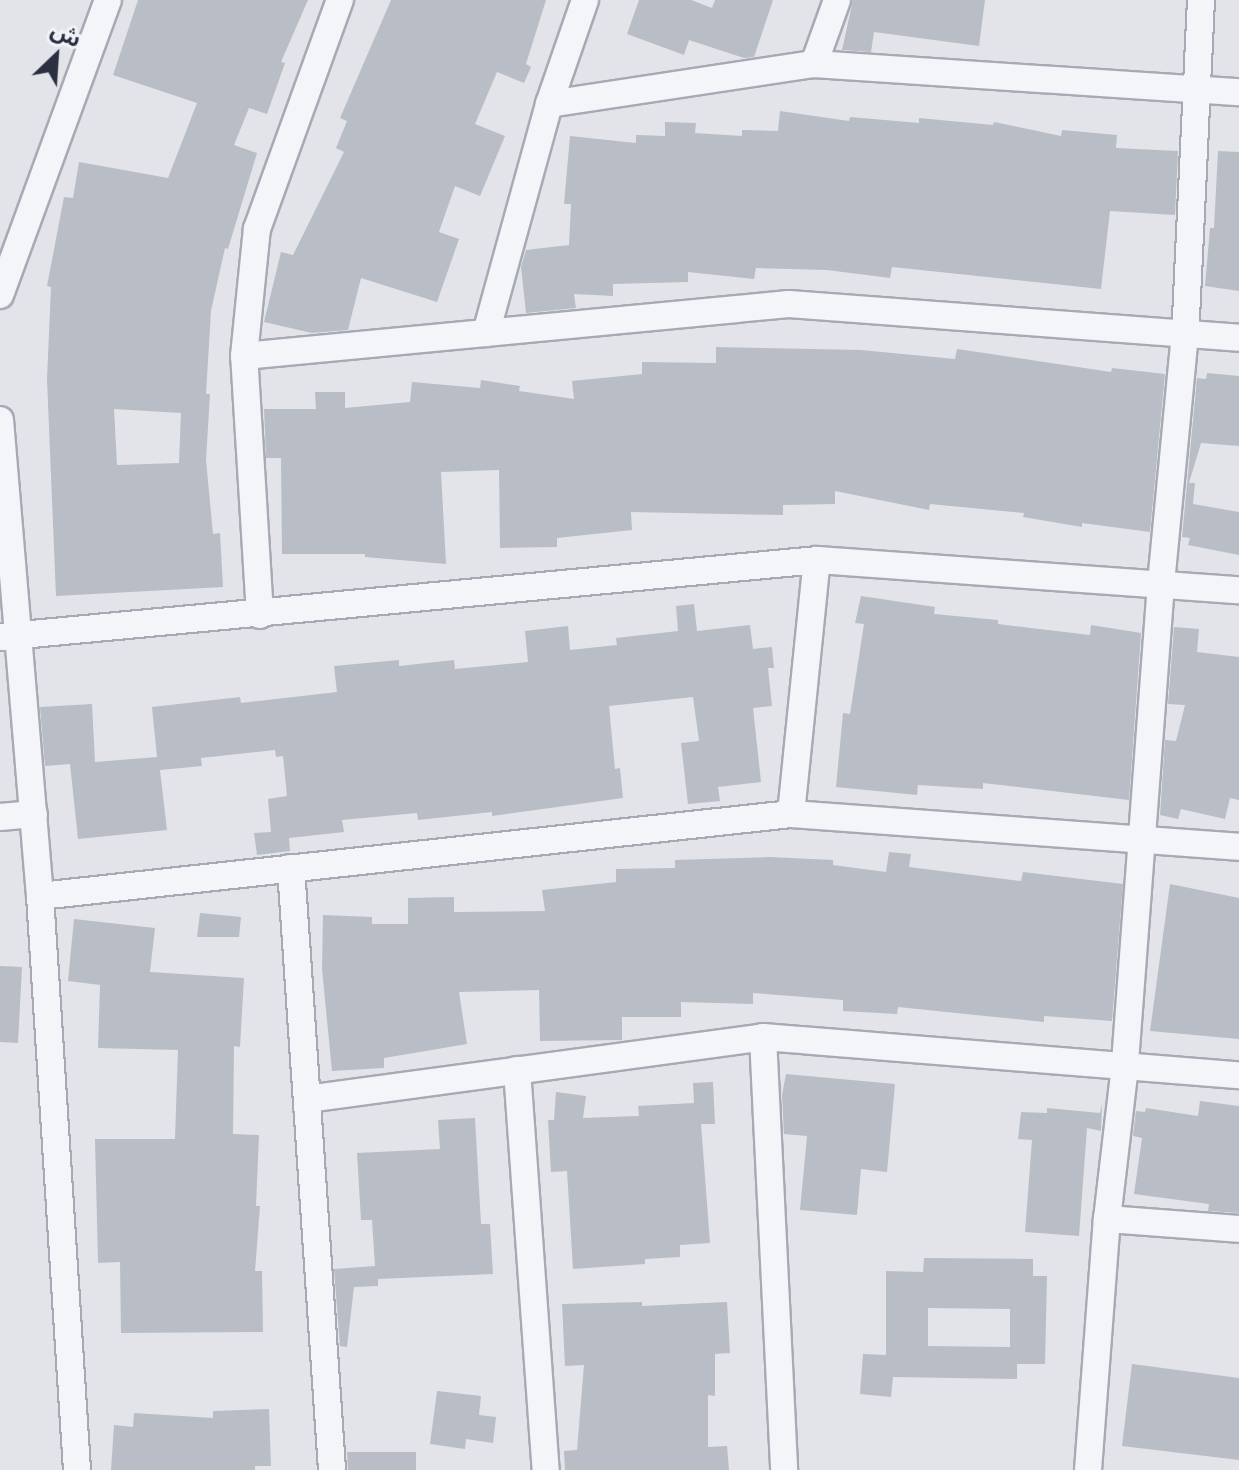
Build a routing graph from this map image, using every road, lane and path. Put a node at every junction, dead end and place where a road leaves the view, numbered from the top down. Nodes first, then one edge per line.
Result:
1 (108, 0) edge
2 (340, 0) edge
3 (585, 0) edge
4 (837, 0) edge
5 (1201, 0) edge
6 (814, 64) junction
7 (1196, 89) junction
8 (1239, 92) edge
9 (549, 104) junction
10 (0, 295) edge
11 (486, 333) junction
12 (1185, 334) junction
13 (1239, 338) edge
14 (244, 356) junction
15 (0, 420) edge
16 (817, 560) junction
17 (1161, 584) junction
18 (1239, 590) edge
19 (260, 615) junction
20 (10, 637) edge
21 (34, 814) junction
22 (791, 814) junction
23 (0, 817) edge
24 (1144, 840) junction
25 (1239, 847) edge
26 (291, 868) junction
27 (40, 896) junction
28 (763, 1037) junction
29 (1125, 1066) junction
30 (517, 1070) junction
31 (1239, 1075) edge
32 (307, 1099) junction
33 (1107, 1219) junction
34 (1239, 1229) edge
35 (77, 1470) edge
36 (332, 1470) edge
37 (546, 1470) edge
38 (784, 1470) edge
39 (1088, 1470) edge

1 - 10 street
2 - 14 street
3 - 9 street
4 - 6 street
5 - 7 street
6 - 7 street
6 - 9 street
7 - 8 street
7 - 12 street
9 - 11 street
11 - 12 street
11 - 14 street
12 - 13 street
12 - 17 street
14 - 19 street
15 - 20 street
16 - 17 street
16 - 19 street
16 - 22 street
17 - 18 street
17 - 24 street
19 - 20 street
20 - 21 street
21 - 23 street
21 - 27 street
22 - 24 street
22 - 26 street
24 - 25 street
24 - 29 street
26 - 27 street
26 - 32 street
27 - 35 street
28 - 29 street
28 - 30 street
28 - 38 street
29 - 31 street
29 - 33 street
30 - 32 street
30 - 37 street
32 - 36 street
33 - 34 street
33 - 39 street

